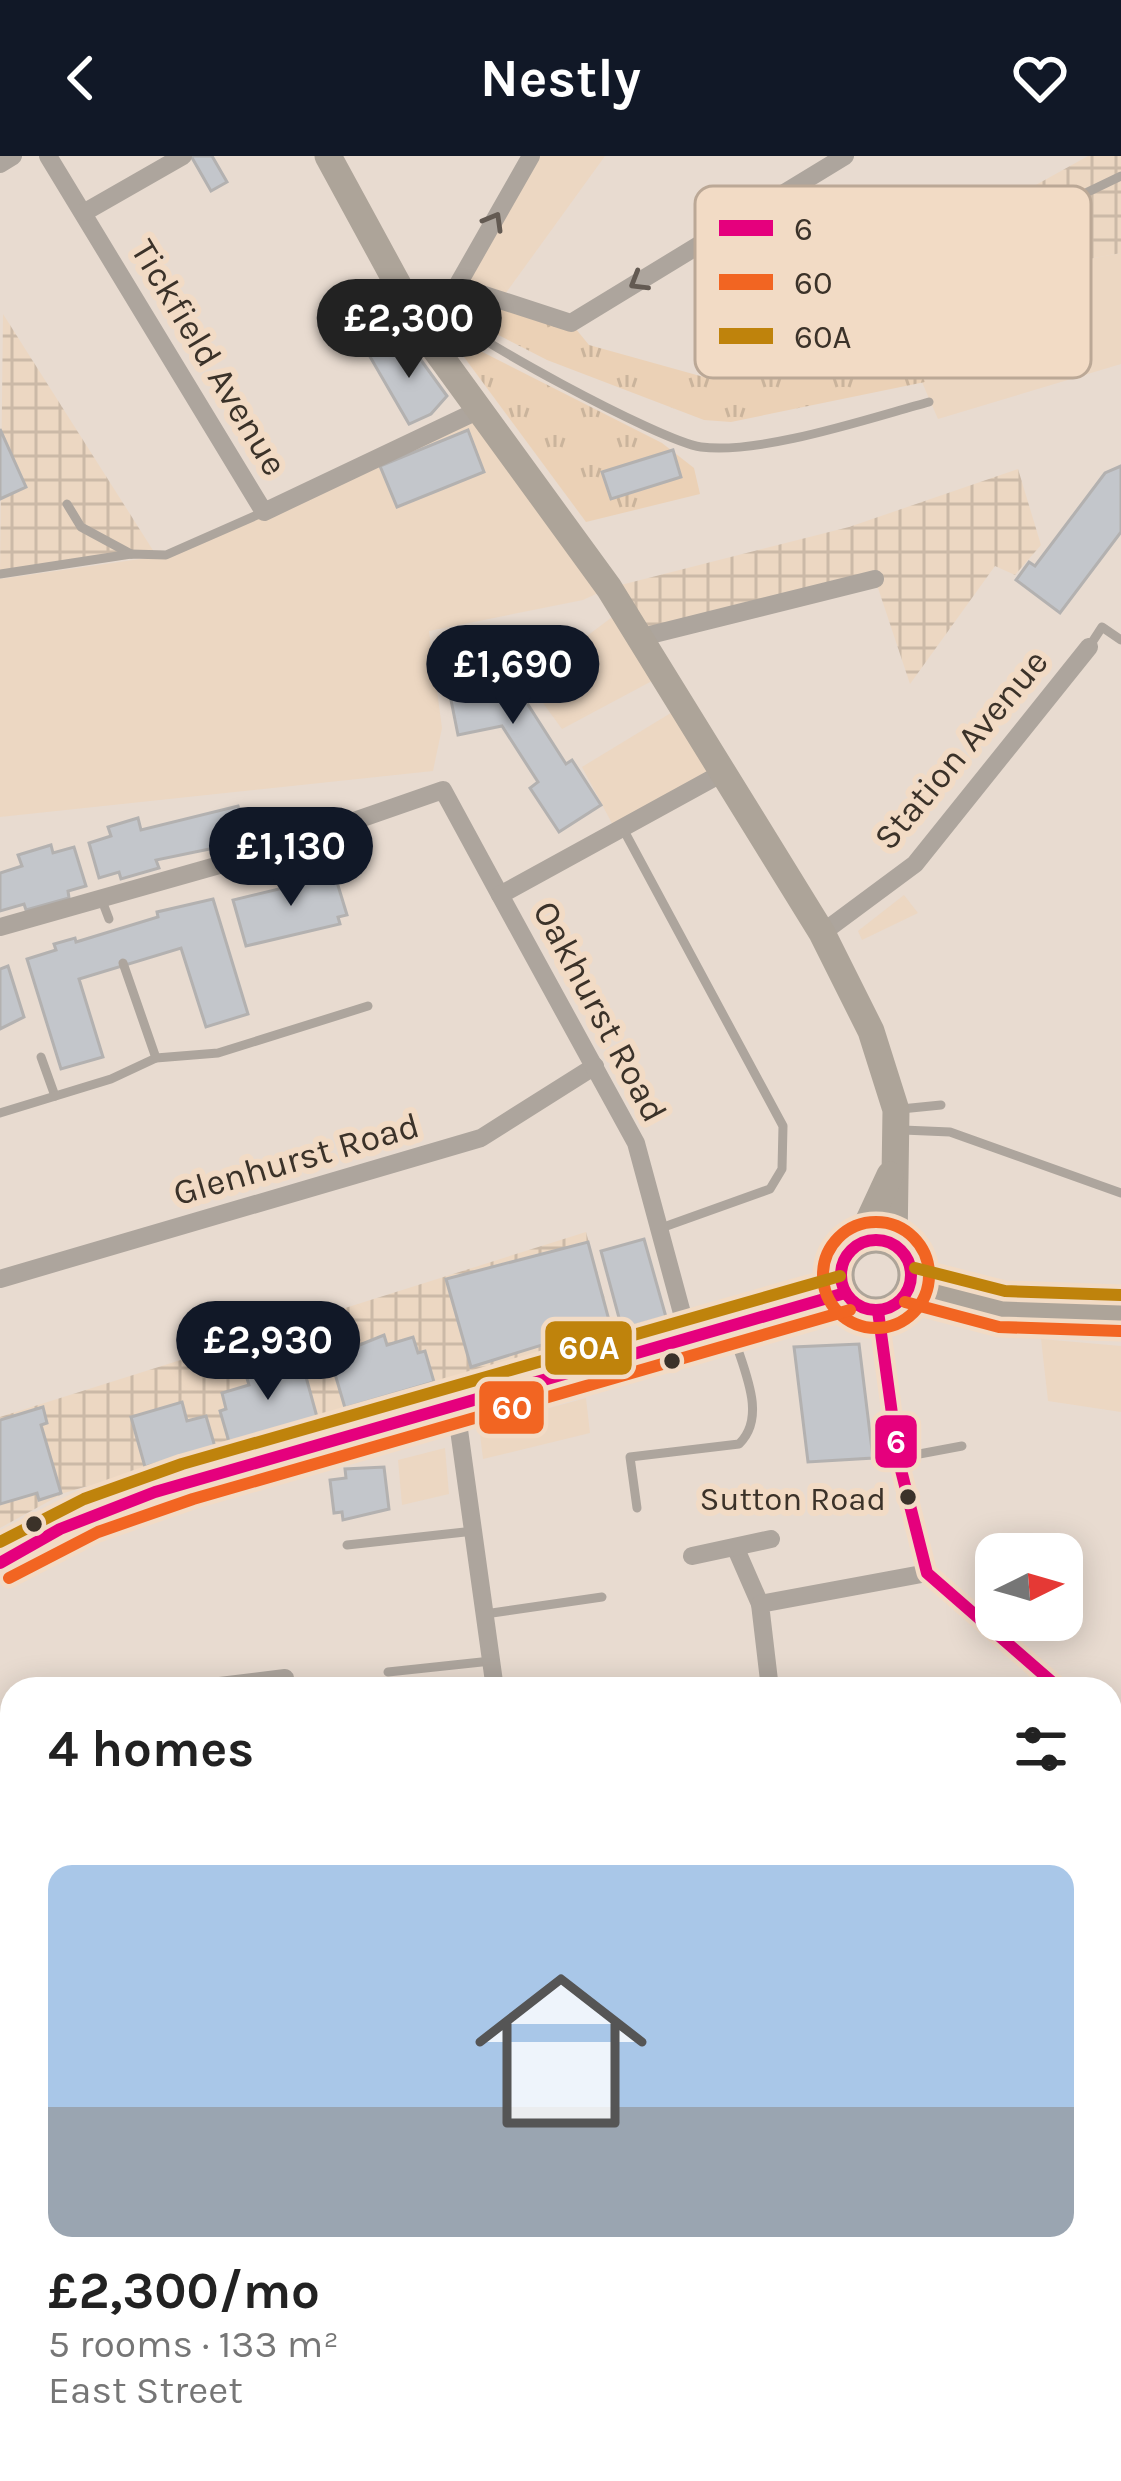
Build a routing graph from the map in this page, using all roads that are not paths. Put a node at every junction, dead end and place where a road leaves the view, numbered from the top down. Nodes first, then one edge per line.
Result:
1 (13, 156) edge
2 (48, 156) edge
3 (183, 156) edge
4 (328, 156) edge
5 (531, 156) edge
6 (845, 156) edge
7 (0, 164) edge
8 (1121, 176) edge
9 (796, 186) edge
10 (1091, 190) edge
11 (85, 212) junction
12 (695, 247) edge
13 (457, 286) junction
14 (423, 309) junction
15 (929, 402) dead end
16 (479, 410) junction
17 (68, 504) dead end
18 (264, 512) junction
19 (131, 554) junction
20 (0, 574) edge
21 (875, 578) dead end
22 (642, 637) junction
23 (1121, 640) edge
24 (1089, 647) joint
25 (726, 771) junction
26 (622, 827) junction
27 (500, 895) junction
28 (101, 898) junction
29 (109, 919) dead end
30 (0, 927) edge
31 (822, 933) junction
32 (122, 963) dead end
33 (368, 1006) dead end
34 (41, 1057) dead end
35 (156, 1058) junction
36 (595, 1066) junction
37 (56, 1096) junction
38 (941, 1105) dead end
39 (0, 1113) edge
40 (897, 1120) junction
41 (896, 1160) junction
42 (1121, 1192) edge
43 (659, 1228) junction
44 (858, 1244) junction
45 (894, 1244) junction
46 (0, 1279) edge
47 (910, 1285) junction
48 (845, 1293) junction
49 (878, 1311) junction
50 (1121, 1312) edge
51 (732, 1329) junction
52 (689, 1339) junction
53 (455, 1401) junction
54 (962, 1445) dead end
55 (898, 1458) junction
56 (637, 1508) dead end
57 (474, 1531) junction
58 (771, 1539) dead end
59 (346, 1545) dead end
60 (736, 1549) junction
61 (692, 1556) dead end
62 (0, 1563) edge
63 (927, 1574) junction
64 (602, 1597) dead end
65 (760, 1604) junction
66 (485, 1614) junction
67 (491, 1661) junction
68 (388, 1672) dead end
69 (493, 1677) edge
70 (769, 1677) edge
71 (1046, 1677) edge

1 - 7 street
2 - 11 street, Tickfield Avenue
3 - 11 street
4 - 14 main road
13 -> 5 street
6 -> 9 street
8 - 10 lane
11 - 18 street, Tickfield Avenue
12 -> 13 street
13 - 14 street
14 - 15 lane
14 - 16 main road
16 - 18 street, Tickfield Avenue
16 - 22 main road
17 - 19 lane
18 - 19 lane
19 - 20 lane
21 - 22 street
22 - 25 main road
23 - 24 lane
24 - 31 street, Station Avenue
25 - 26 street, Oakhurst Road
25 - 31 main road
26 - 27 street, Oakhurst Road
26 - 43 lane
27 - 28 street
27 - 36 street, Oakhurst Road
28 - 29 lane
28 - 30 street
31 - 40 main road
32 - 35 lane
33 - 35 lane
34 - 37 lane
35 - 37 lane
36 - 43 street, Oakhurst Road
36 - 46 street, Glenhurst Road
37 - 39 lane
38 - 40 lane
40 - 41 main road
40 - 42 lane
41 - 44 main road
41 - 45 main road
43 - 52 street, Oakhurst Road
44 - 45 main road
44 - 48 main road
45 - 47 main road
47 - 49 main road
47 - 50 main road
48 - 49 main road
48 - 51 main road
49 - 55 street
51 - 52 main road
51 - 56 lane
52 - 53 main road
53 - 57 street
53 - 62 main road
54 - 55 lane
55 - 63 street
57 - 59 lane
57 - 66 street
58 - 60 street
60 - 61 street
60 - 65 street
63 - 65 street
63 - 71 street
64 - 66 lane
65 - 70 street
66 - 67 street
67 - 68 lane
67 - 69 street

